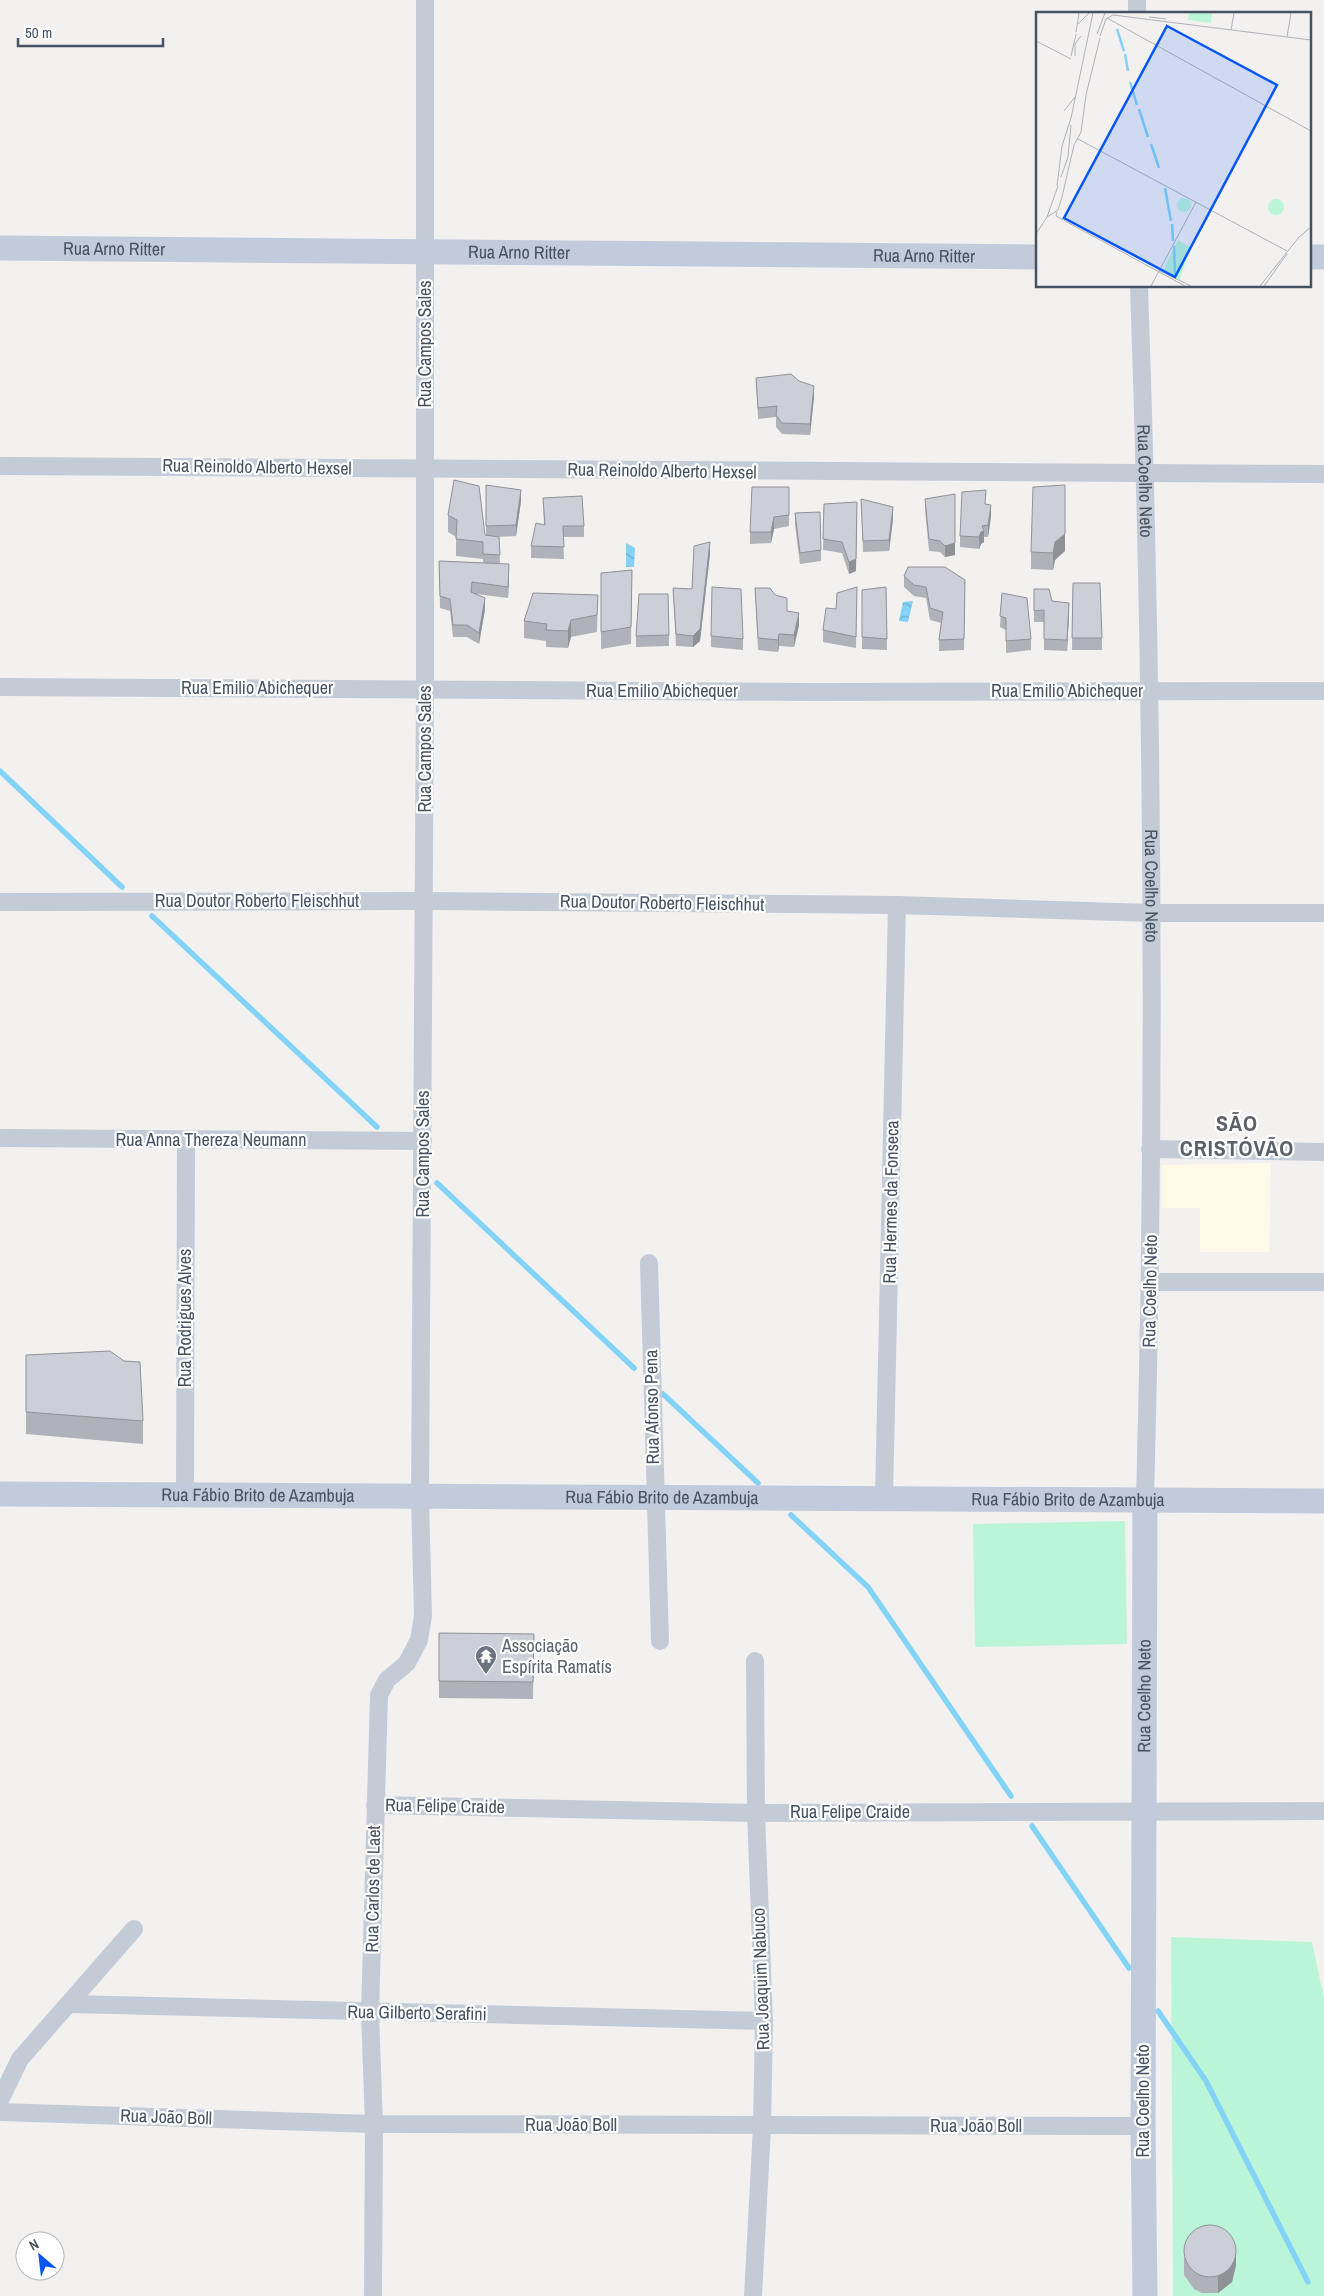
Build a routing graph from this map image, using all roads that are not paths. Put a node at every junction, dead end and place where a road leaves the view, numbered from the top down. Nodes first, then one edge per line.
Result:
1 (425, 0) edge
2 (0, 248) edge
3 (425, 251) junction
4 (1036, 257) edge
5 (1139, 288) edge
6 (0, 466) edge
7 (426, 468) junction
8 (1145, 473) junction
9 (1324, 474) edge
10 (0, 686) edge
11 (425, 689) junction
12 (1149, 691) junction
13 (1324, 691) edge
14 (425, 901) junction
15 (0, 902) edge
16 (897, 905) junction
17 (1150, 913) junction
18 (1324, 913) edge
19 (0, 1138) edge
20 (186, 1140) junction
21 (423, 1141) junction
22 (1150, 1149) junction
23 (1324, 1152) edge
24 (649, 1262) dead end
25 (1151, 1282) junction
26 (1324, 1282) edge
27 (0, 1494) edge
28 (185, 1496) junction
29 (654, 1496) junction
30 (420, 1497) junction
31 (884, 1498) junction
32 (1146, 1500) junction
33 (1324, 1501) edge
34 (660, 1641) dead end
35 (755, 1661) dead end
36 (375, 1805) junction
37 (1145, 1810) junction
38 (1324, 1811) edge
39 (756, 1813) junction
40 (134, 1929) dead end
41 (70, 2004) junction
42 (370, 2012) junction
43 (764, 2021) junction
44 (0, 2100) edge
45 (0, 2112) edge
46 (374, 2124) junction
47 (1143, 2126) junction
48 (762, 2127) junction
49 (373, 2296) edge
50 (752, 2296) edge
51 (1145, 2296) edge

1 - 3 street, Rua Campos Sales
2 - 3 street, Rua Arno Ritter
3 - 4 street, Rua Arno Ritter
3 - 7 street, Rua Campos Sales
5 - 8 street, Rua Coelho Neto
6 - 7 street, Rua Reinoldo Alberto Hexsel
7 - 8 street, Rua Reinoldo Alberto Hexsel
7 - 11 street, Rua Campos Sales
8 - 9 street, Rua Reinoldo Alberto Hexsel
8 - 12 street, Rua Coelho Neto
10 - 11 street, Rua Emilio Abichequer
11 - 12 street, Rua Emilio Abichequer
11 - 14 street, Rua Campos Sales
12 - 13 street, Rua Emilio Abichequer
12 - 17 street, Rua Coelho Neto
14 - 15 street, Rua Doutor Roberto Fleischhut
14 - 16 street, Rua Doutor Roberto Fleischhut
14 - 21 street, Rua Campos Sales
16 - 17 street, Rua Doutor Roberto Fleischhut
16 - 31 street, Rua Hermes da Fonseca
17 - 18 street, Rua Doutor Roberto Fleischhut
17 - 22 street, Rua Coelho Neto
19 - 20 street, Rua Anna Thereza Neumann
20 - 21 street, Rua Anna Thereza Neumann
20 - 28 street, Rua Rodrigues Alves
21 - 30 street, Rua Campos Sales
22 - 23 street
22 - 25 street, Rua Coelho Neto
24 - 29 street, Rua Afonso Pena
25 - 26 street
25 - 32 street, Rua Coelho Neto
27 - 28 street, Rua Fábio Brito de Azambuja
28 - 30 street, Rua Fábio Brito de Azambuja
29 - 30 street, Rua Fábio Brito de Azambuja
29 - 31 street, Rua Fábio Brito de Azambuja
29 - 34 street, Rua Afonso Pena
30 - 36 street, Rua Carlos de Laet
31 - 32 street, Rua Fábio Brito de Azambuja
32 - 33 street, Rua Fábio Brito de Azambuja
32 - 37 street, Rua Coelho Neto
35 - 39 street, Rua Joaquim Nabuco
36 - 39 street, Rua Felipe Craide
36 - 42 street, Rua Carlos de Laet
37 - 38 street, Rua Felipe Craide
37 - 39 street, Rua Felipe Craide
37 - 47 street, Rua Coelho Neto
39 - 43 street, Rua Joaquim Nabuco
40 - 41 street
41 - 42 street, Rua Gilberto Serafini
41 - 44 street
42 - 43 street, Rua Gilberto Serafini
42 - 46 street, Rua Carlos de Laet
43 - 48 street, Rua Joaquim Nabuco
45 - 46 street, Rua João Boll
46 - 48 street, Rua João Boll
46 - 49 street, Rua Carlos de Laet
47 - 48 street, Rua João Boll
47 - 51 street, Rua Coelho Neto
48 - 50 street, Rua Joaquim Nabuco

